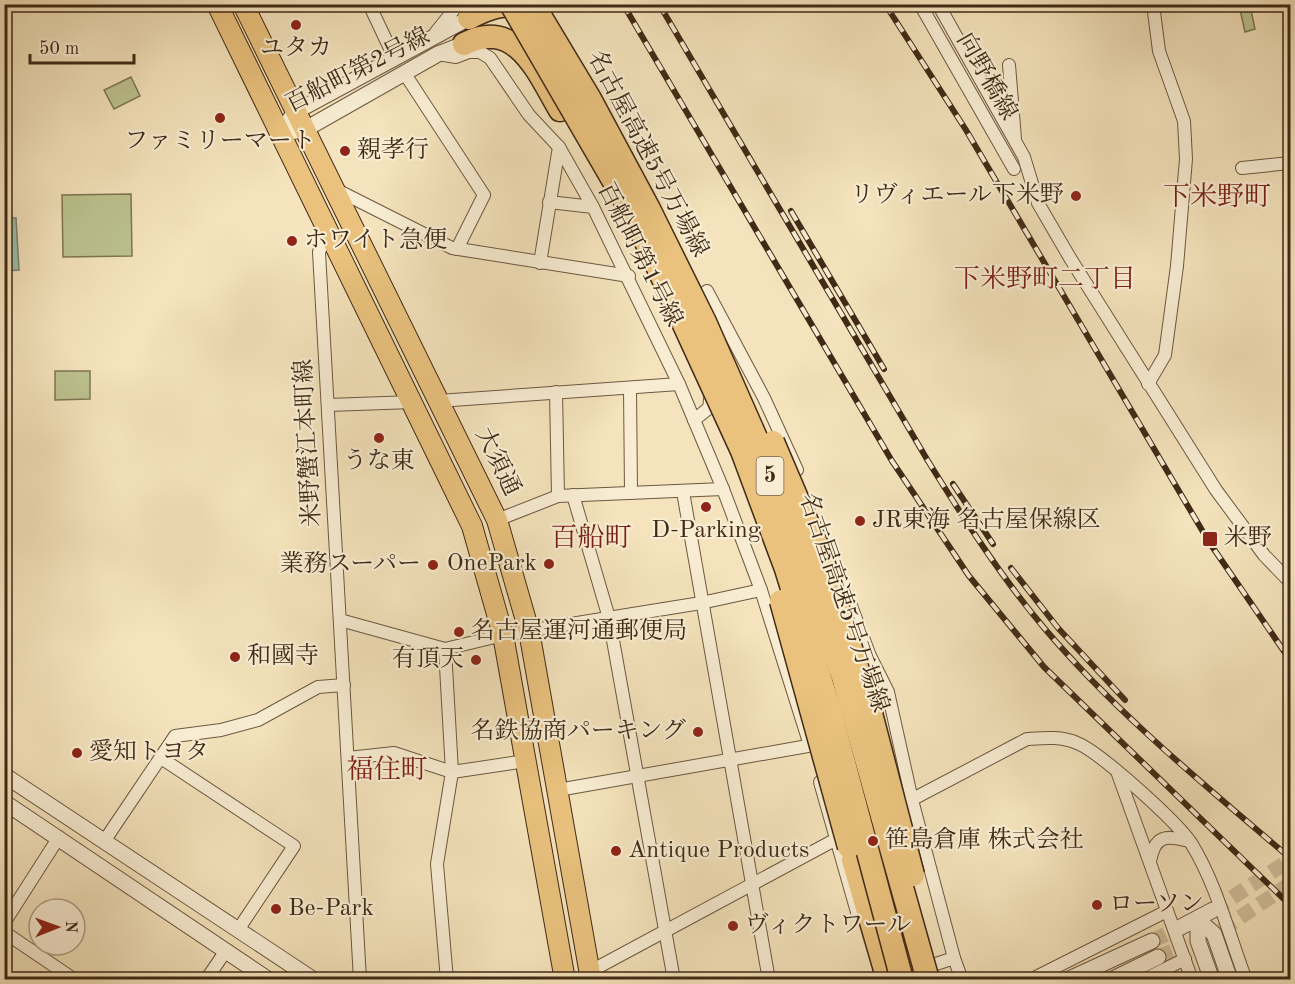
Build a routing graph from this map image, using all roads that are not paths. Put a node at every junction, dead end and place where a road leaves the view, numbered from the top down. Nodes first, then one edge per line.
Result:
1 (218, 4) edge
2 (243, 4) edge
3 (369, 4) edge
4 (511, 4) edge
5 (533, 4) edge
6 (920, 4) edge
7 (938, 4) edge
8 (1152, 4) edge
9 (462, 11) edge
10 (472, 48) junction
11 (394, 57) junction
12 (1009, 65) dead end
13 (405, 74) junction
14 (294, 112) junction
15 (303, 130) junction
16 (280, 133) junction
17 (1016, 143) junction
18 (559, 147) junction
19 (1290, 163) edge
20 (1242, 168) dead end
21 (1014, 169) dead end
22 (330, 185) junction
23 (549, 202) junction
24 (593, 207) junction
25 (329, 230) junction
26 (457, 249) junction
27 (540, 263) junction
28 (629, 276) junction
29 (707, 291) dead end
30 (679, 384) junction
31 (1148, 384) junction
32 (630, 388) junction
33 (556, 392) junction
34 (764, 398) junction
35 (438, 401) junction
36 (413, 402) junction
37 (327, 405) junction
38 (694, 420) junction
39 (723, 489) junction
40 (683, 492) junction
41 (631, 493) junction
42 (573, 495) junction
43 (558, 496) junction
44 (497, 520) junction
45 (1290, 582) edge
46 (761, 590) junction
47 (701, 603) junction
48 (609, 618) junction
49 (340, 620) junction
50 (529, 631) junction
51 (503, 635) junction
52 (445, 649) junction
53 (344, 685) junction
54 (896, 727) junction
55 (810, 746) junction
56 (161, 758) junction
57 (348, 758) junction
58 (728, 760) junction
59 (526, 761) junction
60 (453, 772) junction
61 (1118, 774) junction
62 (4, 775) edge
63 (639, 776) junction
64 (558, 790) junction
65 (912, 800) junction
66 (4, 802) edge
67 (59, 837) junction
68 (105, 840) junction
69 (835, 840) junction
70 (1189, 841) junction
71 (1150, 862) junction
72 (752, 885) junction
73 (1213, 910) tunnel mouth
74 (1167, 911) junction
75 (1198, 920) junction
76 (4, 923) edge
77 (1179, 928) tunnel mouth
78 (238, 930) junction
79 (666, 931) junction
80 (4, 932) edge
81 (1218, 932) junction
82 (1152, 941) tunnel mouth
83 (1190, 949) junction
84 (225, 952) junction
85 (954, 957) junction
86 (1158, 957) tunnel mouth
87 (590, 976) edge
88 (75, 980) edge
89 (206, 980) edge
90 (268, 980) edge
91 (314, 980) edge
92 (360, 980) edge
93 (447, 980) edge
94 (565, 980) edge
95 (674, 980) edge
96 (769, 980) edge
97 (877, 980) edge
98 (890, 980) edge
99 (902, 980) edge
100 (928, 980) edge
101 (942, 980) edge
102 (962, 980) edge
103 (1030, 980) edge
104 (1067, 980) edge
105 (1111, 980) edge
106 (1143, 980) edge
107 (1192, 980) edge
108 (1212, 980) edge
109 (1230, 980) edge
110 (1245, 980) edge

1 - 16 main road, 大須通
2 - 14 main road, 大須通
3 - 11 street
4 - 99 highway, 名古屋高速5号万場線 / 5, bridge
5 - 100 highway, 名古屋高速5号万場線 / 5, bridge
6 - 21 street, 向野橋線
7 - 17 street
8 - 31 street
9 - 11 street, 百船町第2号線
9 - 101 highway, bridge
10 - 13 street, 百船町第2号線
10 - 18 street, 百船町第1号線
10 - 98 highway, bridge
11 - 14 street, 百船町第2号線
12 - 17 street
13 - 15 street, 百船町第2号線
13 - 26 street
14 - 15 main road, 大須通
14 - 16 street, 百船町第2号線
15 - 16 street, 百船町第2号線
15 - 22 main road, 大須通
16 - 25 main road, 大須通
17 - 31 street
18 - 23 street
18 - 24 street, 百船町第1号線
19 - 20 street
22 - 26 street
22 - 35 main road, 大須通
23 - 24 street
23 - 27 street
24 - 28 street, 百船町第1号線
25 - 36 main road, 大須通
25 - 37 street, 米野蟹江本町線
26 - 27 street
27 - 28 street
28 - 30 street, 百船町第1号線
29 - 34 street
30 - 32 street
30 - 38 street, 百船町第1号線
31 - 45 street
32 - 33 street
32 - 41 street
33 - 35 street
33 - 43 street
34 - 38 street
34 - 54 street
35 - 44 main road, 大須通
36 - 37 street
36 - 51 main road, 大須通
37 - 49 street, 米野蟹江本町線
38 - 39 street, 百船町第1号線
39 - 40 street
39 - 46 street, 百船町第1号線
40 - 41 street
40 - 47 street
41 - 42 street
42 - 43 street
42 - 48 street
43 - 44 street
44 - 50 main road, 大須通
46 - 47 street
46 - 55 street, 百船町第1号線
47 - 48 street
47 - 58 street
48 - 50 street
48 - 63 street
49 - 52 street
49 - 53 street, 米野蟹江本町線
50 - 51 street
50 - 64 main road, 大須通
51 - 52 street
51 - 59 main road, 大須通
52 - 60 street
53 - 56 street
53 - 57 street, 米野蟹江本町線
54 - 55 street
54 - 65 street
55 - 58 street
55 - 69 street, 百船町第1号線
56 - 68 street
56 - 78 street
57 - 60 street
57 - 92 street, 米野蟹江本町線
58 - 63 street
58 - 72 street
59 - 60 street
59 - 94 main road, 大須通
60 - 93 street
61 - 65 street
61 - 70 street
61 - 71 street
62 - 68 street
63 - 64 street
63 - 79 street
64 - 87 main road, 大須通
65 - 69 street
65 - 85 street
66 - 67 street
67 - 76 street
67 - 84 street
68 - 78 street
69 - 72 street
69 - 97 street, 百船町第1号線
70 - 71 street
70 - 110 street
71 - 74 street
72 - 79 street
72 - 96 street
73 - 75 street
74 - 83 street
74 - 103 street
75 - 77 street
75 - 81 street
75 - 83 street
78 - 91 street
79 - 87 street
79 - 95 street
80 - 88 street
81 - 83 street
81 - 109 street
82 - 104 street
83 - 106 street
83 - 107 street
83 - 108 street
84 - 89 street
84 - 90 street
85 - 98 street
85 - 102 street
86 - 105 street

